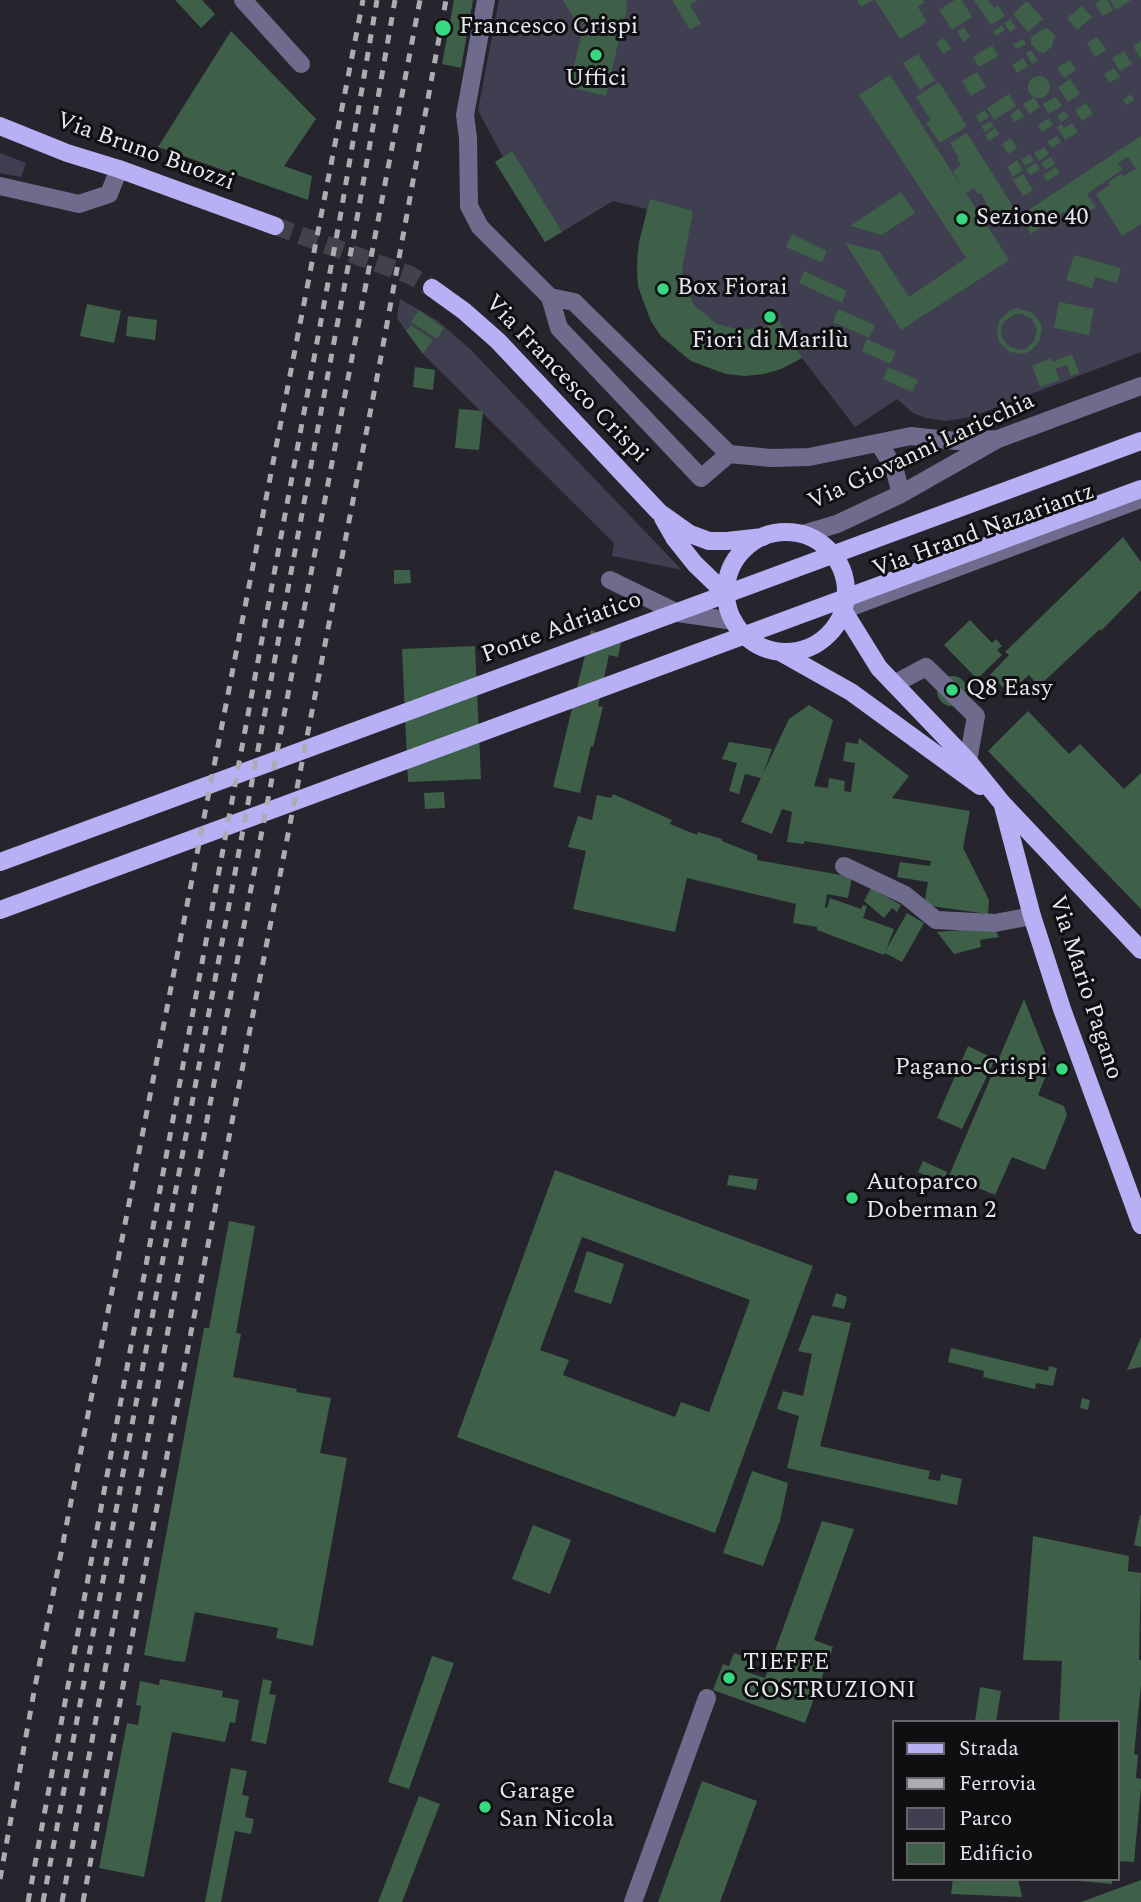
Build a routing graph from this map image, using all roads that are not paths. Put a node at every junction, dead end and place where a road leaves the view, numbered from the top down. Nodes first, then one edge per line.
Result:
1 (243, 0) edge
2 (486, 0) edge
3 (301, 64) dead end
4 (0, 126) edge
5 (119, 169) junction
6 (0, 187) edge
7 (275, 226) tunnel mouth
8 (432, 288) tunnel mouth
9 (550, 297) junction
10 (1141, 386) edge
11 (998, 439) junction
12 (1141, 441) edge
13 (880, 443) junction
14 (729, 454) junction
15 (1141, 489) edge
16 (901, 494) junction
17 (1141, 499) edge
18 (659, 512) junction
19 (803, 534) junction
20 (763, 537) junction
21 (610, 580) dead end
22 (725, 593) junction
23 (843, 610) junction
24 (734, 621) junction
25 (777, 651) junction
26 (894, 684) junction
27 (968, 761) junction
28 (1002, 803) junction
29 (0, 862) edge
30 (844, 866) dead end
31 (0, 910) edge
32 (1032, 916) junction
33 (1141, 950) edge
34 (1137, 1205) edge
35 (1141, 1225) edge
36 (707, 1698) dead end
37 (633, 1902) edge

1 - 3 street
2 - 9 street
4 - 5 main road, Via Bruno Buozzi
5 - 6 street
5 - 7 main road, Via Bruno Buozzi
8 - 18 main road, Via Francesco Crispi
9 - 14 street
9 - 14 street
10 - 11 street, Via Giovanni Laricchia
11 - 13 street
11 - 16 street, Via Giovanni Laricchia
12 - 29 main road, Ponte Adriatico
13 - 14 street
13 - 16 street
15 - 31 main road
16 - 19 street, Via Giovanni Laricchia
17 - 23 street, Via Hrand Nazariantz
18 - 20 main road
18 - 22 main road
19 - 20 main road
19 - 23 main road
20 - 22 main road
21 - 24 street
22 - 24 main road
23 - 25 main road
23 - 26 main road
24 - 25 main road
25 - 28 main road
26 - 27 main road
26 - 27 street
27 - 28 main road
28 - 32 main road, Via Mario Pagano
28 - 33 main road
30 - 32 street
32 - 34 main road, Via Mario Pagano
34 - 35 main road, Via Mario Pagano
36 - 37 street

